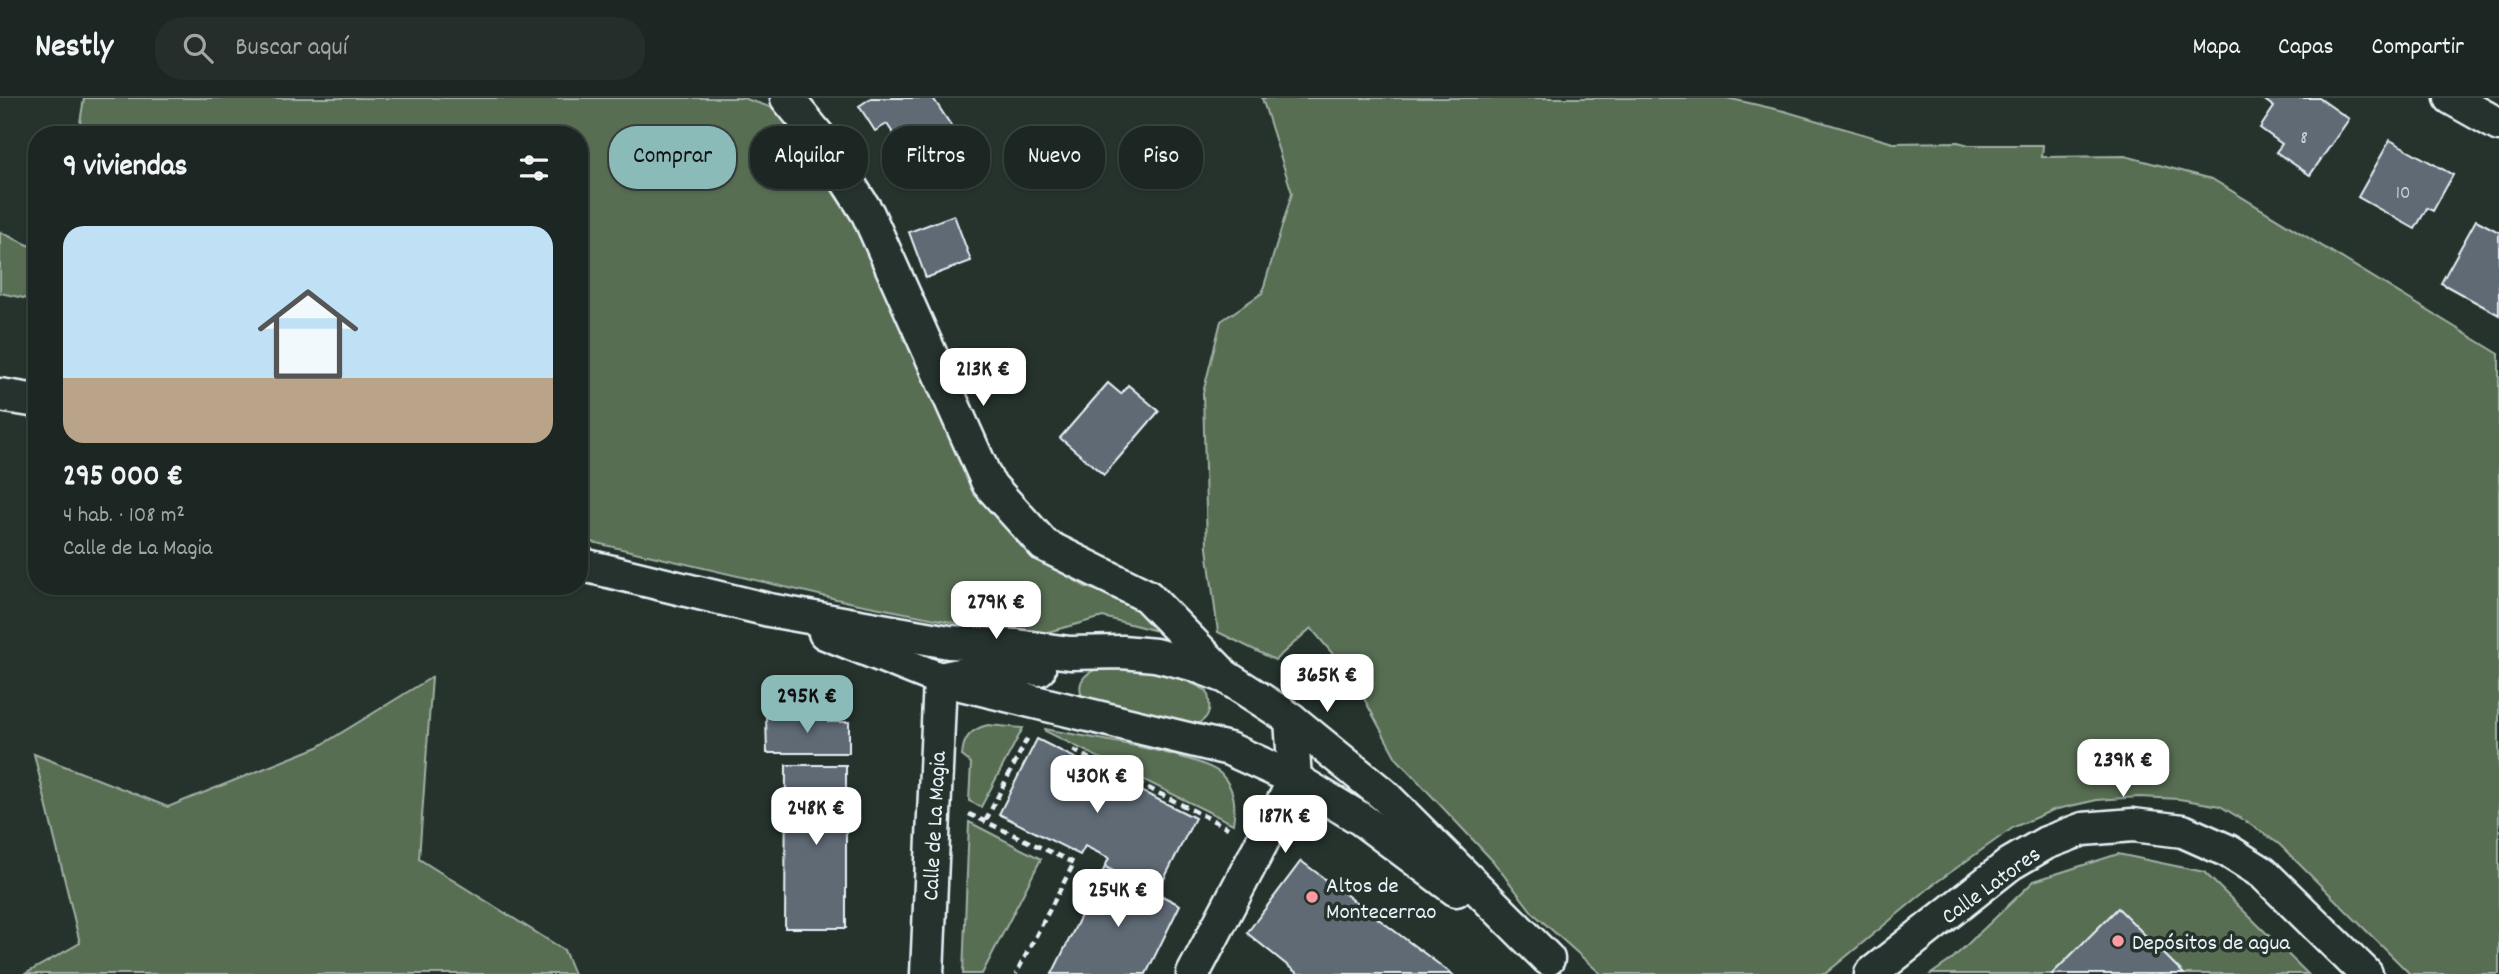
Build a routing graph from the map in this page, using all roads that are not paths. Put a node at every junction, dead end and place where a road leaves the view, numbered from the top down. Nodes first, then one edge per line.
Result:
1 (787, 98) edge
2 (2451, 98) edge
3 (2499, 125) edge
4 (0, 395) edge
5 (28, 400) edge
6 (588, 566) edge
7 (769, 610) junction
8 (1070, 653) junction
9 (1226, 677) junction
10 (940, 679) junction
11 (1291, 719) junction
12 (1295, 779) junction
13 (1557, 967) edge
14 (927, 974) edge
15 (1193, 974) edge
16 (1871, 974) edge
17 (2366, 974) edge

1 - 9 street
2 - 3 street
4 - 5 street
6 - 7 street
7 - 8 street
7 - 10 street
8 - 9 street
8 - 10 street
9 - 11 street
10 - 12 street
10 - 14 street, Calle de La Magia
11 - 12 street
11 - 13 street
12 - 13 street
12 - 15 street
16 - 17 street, Calle Latores

